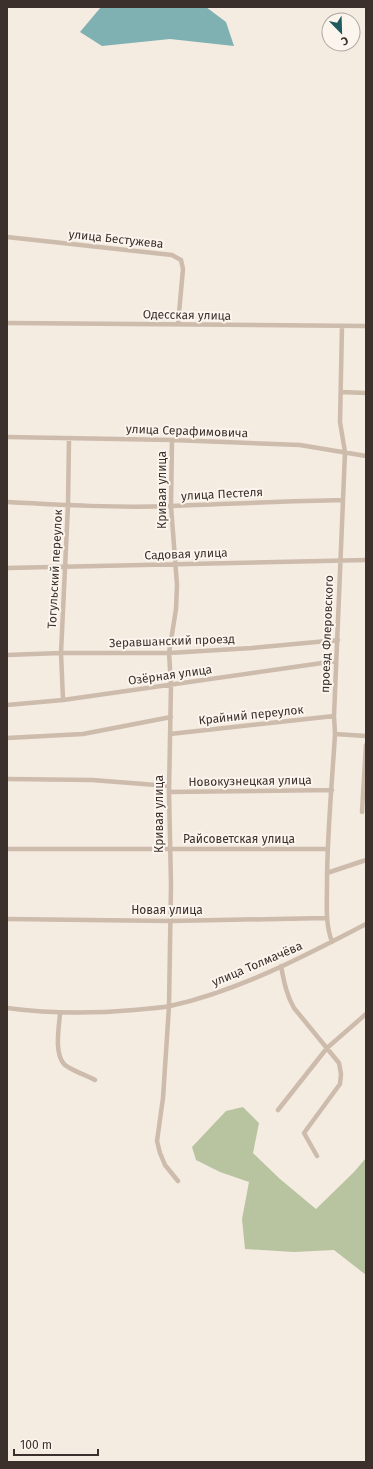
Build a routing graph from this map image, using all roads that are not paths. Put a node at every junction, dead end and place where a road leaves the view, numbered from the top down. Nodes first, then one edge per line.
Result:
1 (7, 237) edge
2 (7, 323) edge
3 (178, 324) junction
4 (342, 326) junction
5 (366, 326) edge
6 (341, 392) junction
7 (366, 393) edge
8 (7, 437) edge
9 (69, 438) junction
10 (172, 440) junction
11 (345, 452) junction
12 (366, 456) edge
13 (343, 500) junction
14 (7, 502) edge
15 (68, 505) junction
16 (171, 506) junction
17 (340, 559) junction
18 (366, 560) edge
19 (175, 564) junction
20 (7, 568) edge
21 (64, 568) junction
22 (338, 640) junction
23 (61, 653) junction
24 (169, 653) junction
25 (7, 655) edge
26 (336, 661) junction
27 (171, 685) junction
28 (63, 700) junction
29 (7, 705) edge
30 (334, 716) junction
31 (170, 717) junction
32 (170, 734) junction
33 (335, 734) junction
34 (366, 736) edge
35 (7, 738) edge
36 (366, 745) edge
37 (7, 779) edge
38 (169, 786) junction
39 (332, 790) junction
40 (169, 792) junction
41 (362, 812) dead end
42 (327, 848) junction
43 (7, 849) edge
44 (169, 850) junction
45 (366, 860) edge
46 (327, 873) junction
47 (327, 918) junction
48 (7, 919) edge
49 (170, 921) junction
50 (366, 924) edge
51 (332, 942) junction
52 (281, 966) junction
53 (170, 1006) junction
54 (7, 1008) edge
55 (60, 1014) junction
56 (366, 1014) edge
57 (327, 1048) junction
58 (95, 1080) dead end
59 (278, 1110) dead end
60 (318, 1156) dead end
61 (178, 1181) dead end

1 - 3 street, улица Бестужева
2 - 3 street, Одесская улица
3 - 4 street, Одесская улица
4 - 5 street, Одесская улица
4 - 6 street, проезд Флеровского
6 - 7 street
6 - 11 street, проезд Флеровского
8 - 9 street, улица Серафимовича
9 - 10 street, улица Серафимовича
9 - 15 street, Тогульский переулок
10 - 11 street, улица Серафимовича
10 - 16 street, Кривая улица
11 - 12 street, улица Серафимовича
11 - 13 street, проезд Флеровского
13 - 16 street, улица Пестеля
13 - 17 street, проезд Флеровского
14 - 15 street, улица Пестеля
15 - 16 street, улица Пестеля
15 - 21 street, Тогульский переулок
16 - 19 street, Кривая улица
17 - 18 street, Садовая улица
17 - 19 street, Садовая улица
17 - 22 street, проезд Флеровского
19 - 21 street, Садовая улица
19 - 24 street, Кривая улица
20 - 21 street, Садовая улица
21 - 23 street, Тогульский переулок
22 - 24 street, Зеравшанский проезд
22 - 26 street, проезд Флеровского
23 - 24 street, Зеравшанский проезд
23 - 25 street, Зеравшанский проезд
23 - 28 street, Тогульский переулок
24 - 27 street, Кривая улица
26 - 27 street, Озёрная улица
26 - 30 street, проезд Флеровского
27 - 28 street, Озёрная улица
27 - 31 street, Кривая улица
28 - 29 street, Озёрная улица
30 - 32 street, Крайний переулок
30 - 33 street, проезд Флеровского
31 - 32 street, Кривая улица
31 - 35 street
32 - 38 street, Кривая улица
33 - 34 street
33 - 39 street, проезд Флеровского
36 - 41 street
37 - 38 street
38 - 40 street, Кривая улица
39 - 40 street, Новокузнецкая улица
39 - 42 street, проезд Флеровского
40 - 44 street, Кривая улица
42 - 44 street, Райсоветская улица
42 - 46 street, проезд Флеровского
43 - 44 street, Райсоветская улица
44 - 49 street, Кривая улица
45 - 46 street
46 - 47 street, проезд Флеровского
47 - 49 street, Новая улица
47 - 51 street, проезд Флеровского
48 - 49 street, Новая улица
49 - 53 street, Кривая улица
50 - 51 street, улица Толмачёва
51 - 52 street, улица Толмачёва
52 - 53 street, улица Толмачёва
52 - 57 street
53 - 55 street, улица Толмачёва
53 - 61 street, Кривая улица
54 - 55 street, улица Толмачёва
55 - 58 street
56 - 57 street
57 - 59 street
57 - 60 street

